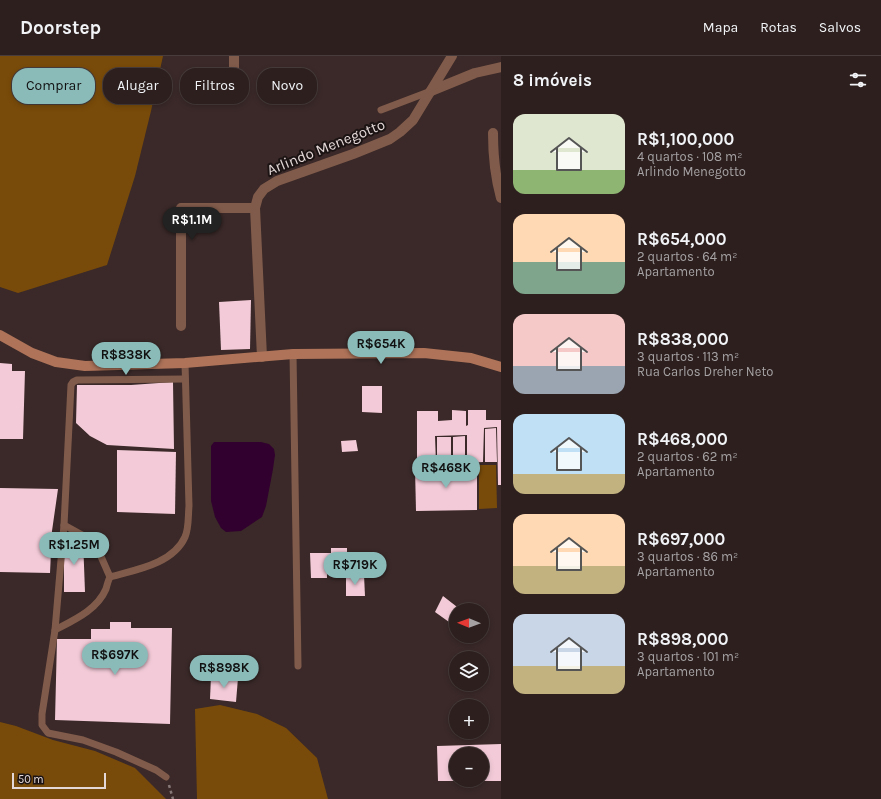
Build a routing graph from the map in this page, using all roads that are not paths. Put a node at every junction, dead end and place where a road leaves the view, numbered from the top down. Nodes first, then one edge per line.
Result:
1 (234, 56) edge
2 (452, 56) edge
3 (501, 67) edge
4 (234, 68) edge
5 (431, 91) junction
6 (381, 110) dead end
7 (492, 133) dead end
8 (501, 198) edge
9 (255, 208) junction
10 (181, 326) dead end
11 (0, 335) edge
12 (293, 354) junction
13 (262, 356) junction
14 (185, 363) junction
15 (501, 366) edge
16 (186, 379) junction
17 (64, 525) junction
18 (110, 577) junction
19 (55, 630) junction
20 (298, 666) dead end
21 (166, 777) road end

1 - 4 street
2 - 5 street, Arlindo Menegotto
3 - 5 street
5 - 6 lane
5 - 9 street, Arlindo Menegotto
7 - 8 street
9 - 10 street
9 - 13 street
11 - 14 main road
12 - 13 main road
12 - 15 main road
12 - 20 lane
13 - 14 main road
14 - 16 lane
16 - 17 lane
16 - 18 lane
17 - 18 lane
17 - 19 lane
18 - 19 lane
19 - 21 lane

